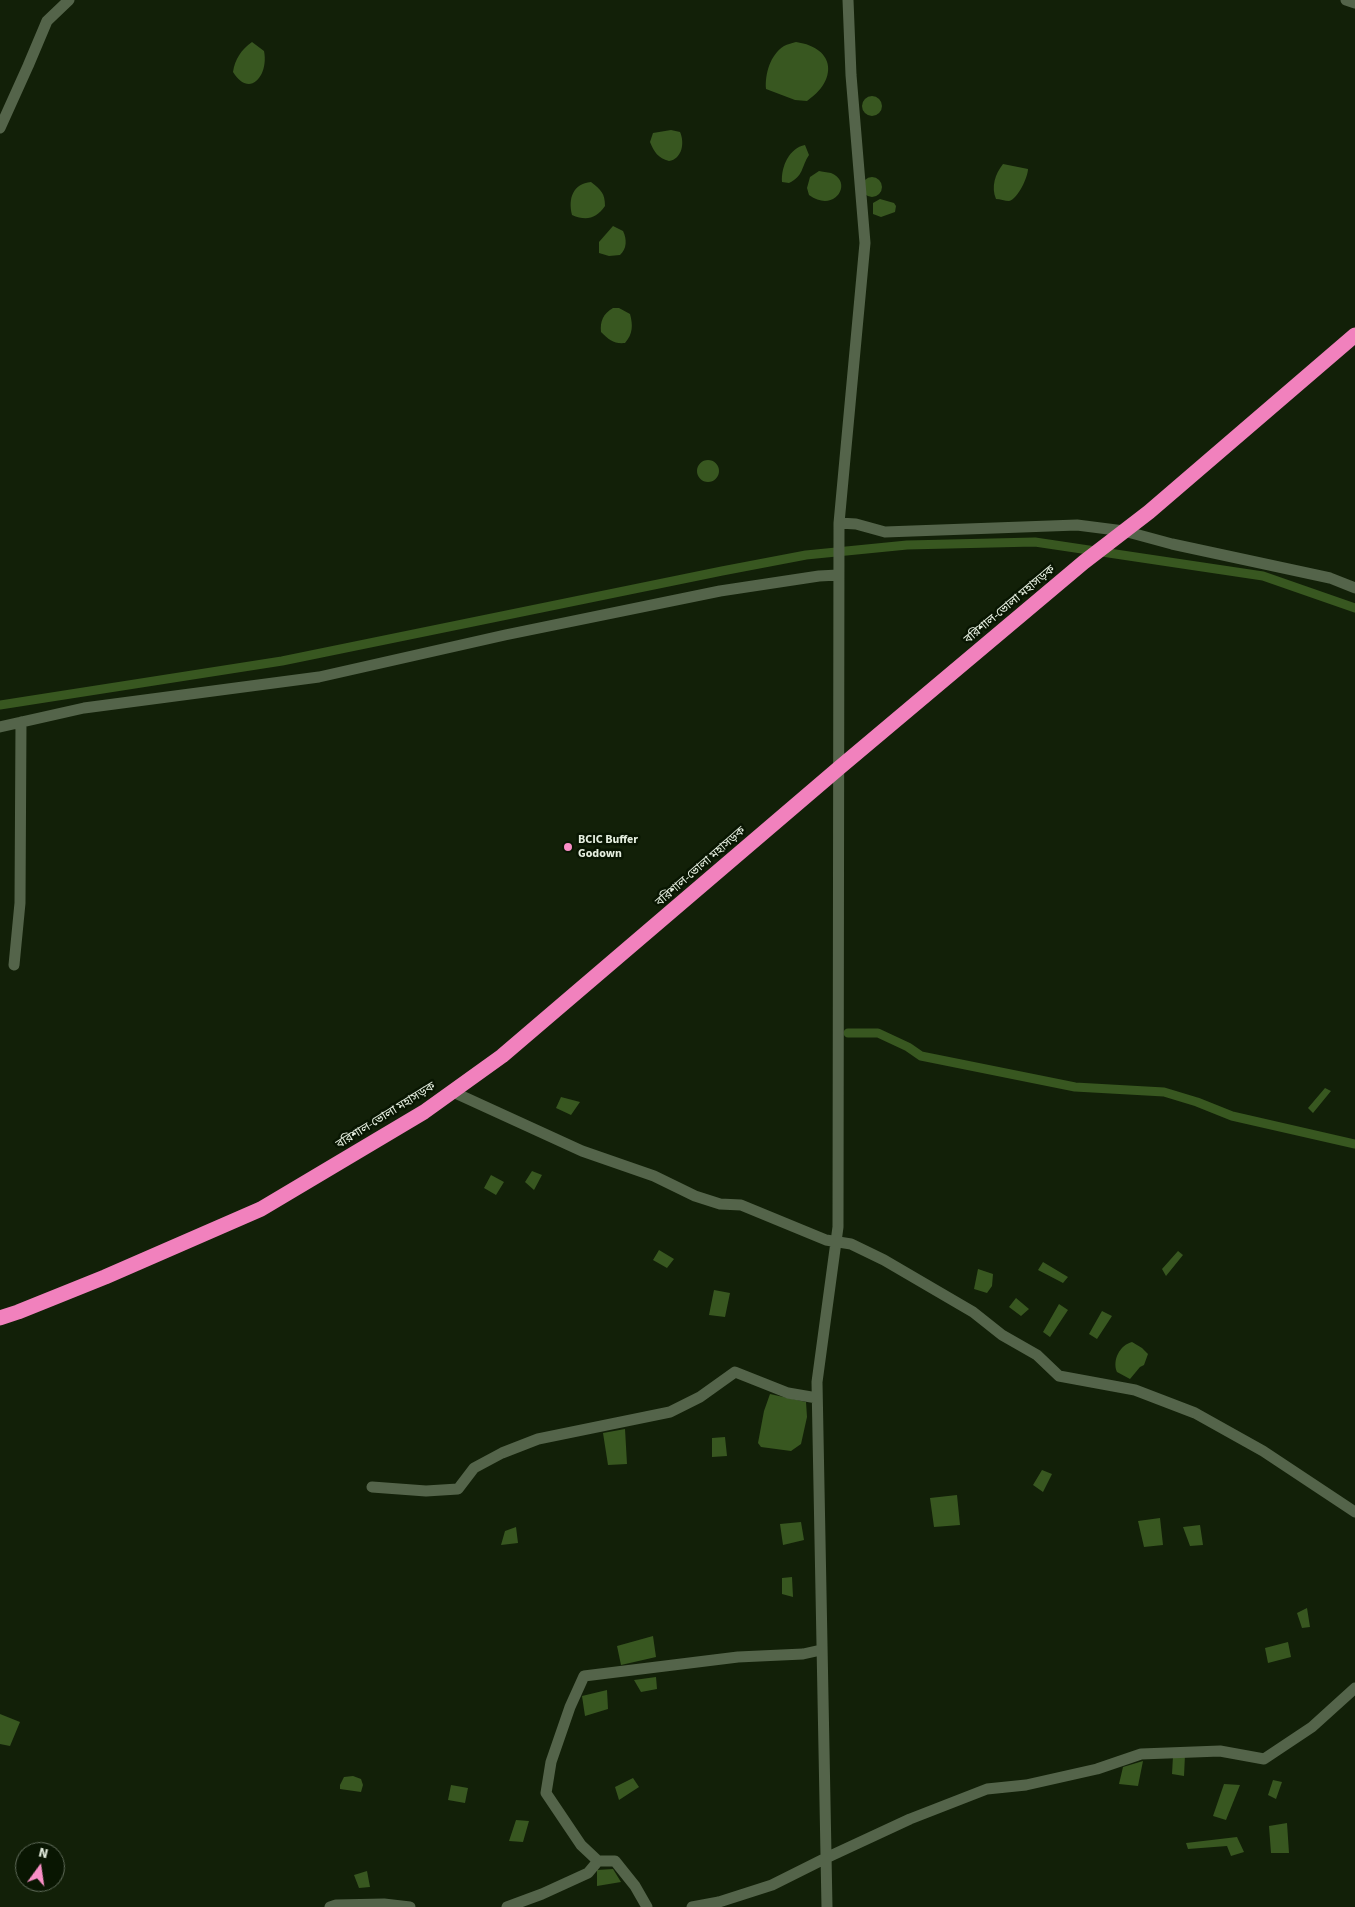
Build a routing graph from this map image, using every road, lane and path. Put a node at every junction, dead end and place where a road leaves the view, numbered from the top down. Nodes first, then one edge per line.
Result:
1 (68, 0) edge
2 (848, 0) edge
3 (1346, 0) edge
4 (1355, 3) edge
5 (0, 128) edge
6 (1355, 336) edge
7 (839, 523) junction
8 (1122, 532) junction
9 (838, 571) junction
10 (1355, 588) edge
11 (21, 722) junction
12 (0, 727) edge
13 (839, 768) junction
14 (14, 965) dead end
15 (453, 1092) junction
16 (836, 1242) junction
17 (0, 1318) edge
18 (817, 1398) junction
19 (372, 1487) dead end
20 (1355, 1512) edge
21 (821, 1650) junction
22 (1355, 1688) edge
23 (826, 1858) junction
24 (598, 1861) junction
25 (330, 1907) edge
26 (410, 1907) edge
27 (507, 1907) edge
28 (647, 1907) edge
29 (692, 1907) edge
30 (827, 1907) edge

1 - 5 street
2 - 7 street
3 - 4 street
6 - 8 highway, বরিশাল-ভোলা মহাসড়ক
7 - 8 street
7 - 9 street
8 - 10 street
8 - 13 highway, বরিশাল-ভোলা মহাসড়ক
9 - 11 street
9 - 13 street
11 - 12 street
11 - 14 street
13 - 15 highway, বরিশাল-ভোলা মহাসড়ক
13 - 16 street
15 - 16 street
15 - 17 highway, বরিশাল-ভোলা মহাসড়ক
16 - 18 street
16 - 20 street
18 - 19 street
18 - 21 street
21 - 23 street
21 - 24 street
22 - 23 street
23 - 29 street
23 - 30 street
24 - 27 street
24 - 28 street
25 - 26 street

